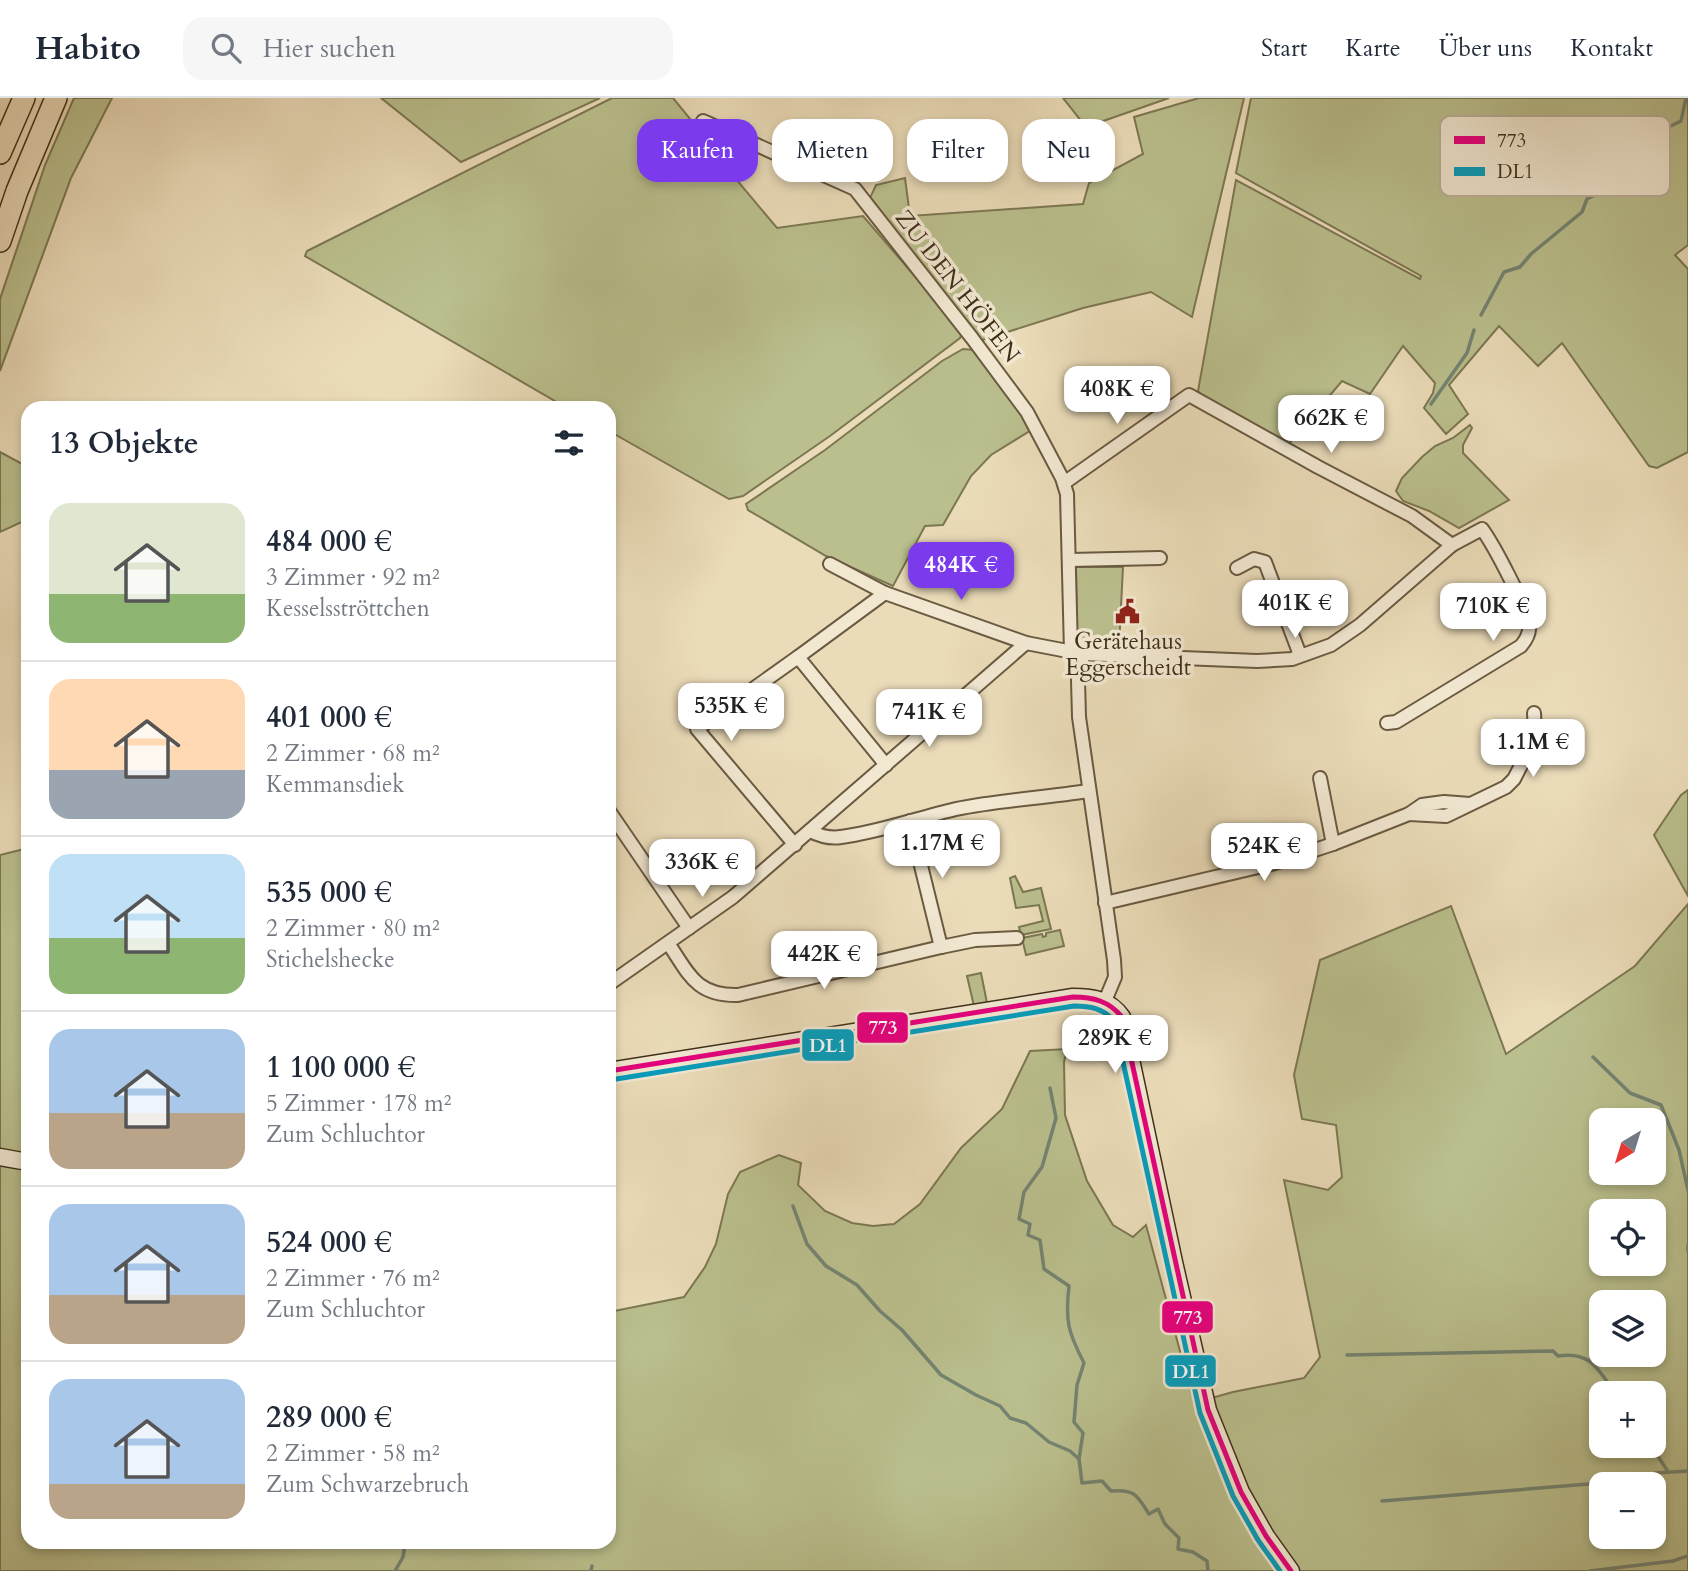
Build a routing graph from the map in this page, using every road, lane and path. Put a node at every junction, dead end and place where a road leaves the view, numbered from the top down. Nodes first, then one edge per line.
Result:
1 (24, 98) edge
2 (55, 98) edge
3 (758, 146) edge
4 (0, 153) edge
5 (0, 241) edge
6 (1064, 483) junction
7 (1452, 545) junction
8 (1160, 558) dead end
9 (1070, 560) junction
10 (830, 564) dead end
11 (1237, 568) dead end
12 (885, 593) junction
13 (1026, 643) junction
14 (1077, 652) junction
15 (1300, 656) junction
16 (798, 657) junction
17 (1534, 713) dead end
18 (1387, 723) dead end
19 (886, 765) junction
20 (1320, 778) dead end
21 (1088, 791) junction
22 (616, 821) edge
23 (910, 821) junction
24 (810, 831) junction
25 (1334, 844) junction
26 (795, 845) junction
27 (1105, 903) junction
28 (689, 928) junction
29 (1017, 938) dead end
30 (668, 943) junction
31 (941, 947) junction
32 (616, 979) edge
33 (1104, 1001) junction
34 (616, 1070) edge
35 (0, 1157) edge
36 (21, 1161) edge
37 (1291, 1571) edge

1 - 4 highway
2 - 5 highway
3 - 6 street, ZU DEN HÖFEN
6 - 7 street
6 - 9 street, ZU DEN HÖFEN
7 - 15 street
7 - 18 street
8 - 9 street
9 - 14 street, ZU DEN HÖFEN
10 - 12 street
11 - 15 street
12 - 13 street
12 - 16 street
13 - 14 street
13 - 19 street
14 - 15 street
14 - 21 street, ZU DEN HÖFEN
16 - 19 street
16 - 26 street
17 - 25 street
19 - 24 street
20 - 25 street
21 - 23 street
21 - 27 street, ZU DEN HÖFEN
22 - 28 street
23 - 24 street
23 - 31 street
24 - 26 street
25 - 27 street
26 - 28 street
27 - 33 street, ZU DEN HÖFEN
28 - 30 street
29 - 31 street
30 - 31 street
30 - 32 street
33 - 34 street
33 - 37 street
35 - 36 street

